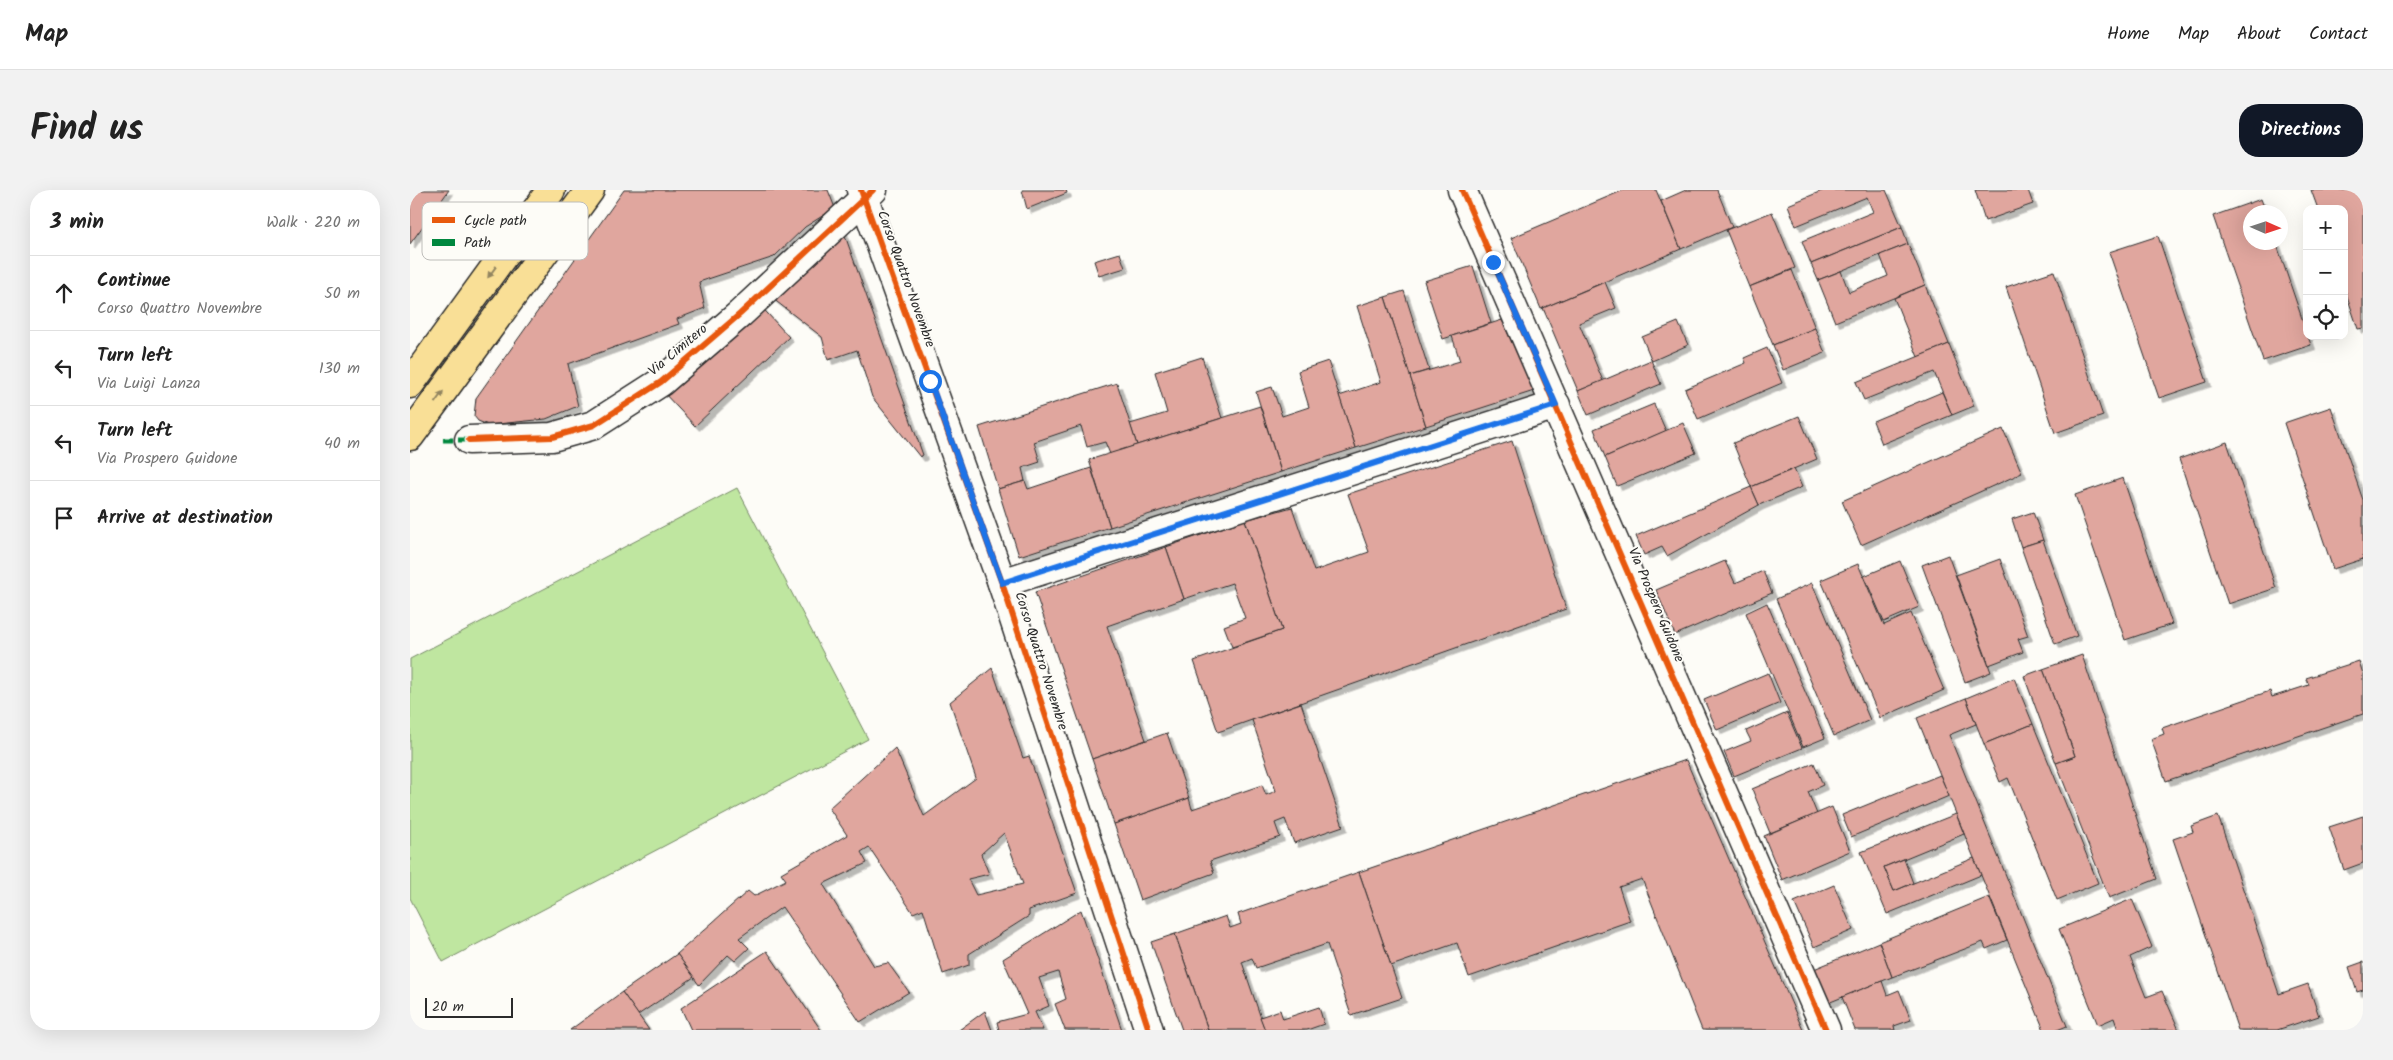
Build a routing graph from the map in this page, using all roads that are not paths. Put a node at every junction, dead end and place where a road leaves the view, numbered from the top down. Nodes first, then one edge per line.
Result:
1 (551, 190) edge
2 (590, 190) edge
3 (1462, 190) edge
4 (866, 192) edge
5 (542, 202) edge
6 (581, 202) edge
7 (500, 260) edge
8 (539, 260) edge
9 (410, 384) edge
10 (1556, 405) junction
11 (410, 436) edge
12 (469, 440) dead end
13 (1002, 583) junction
14 (1149, 1030) edge
15 (1826, 1030) edge

1 -> 5 main road
6 -> 2 main road
3 - 10 street, Via Prospero Guidone
4 - 12 street, Via Cimitero
4 - 13 street, Corso Quattro Novembre
7 -> 9 main road
11 -> 8 main road
10 - 13 street
10 - 15 street, Via Prospero Guidone
13 - 14 street, Corso Quattro Novembre

